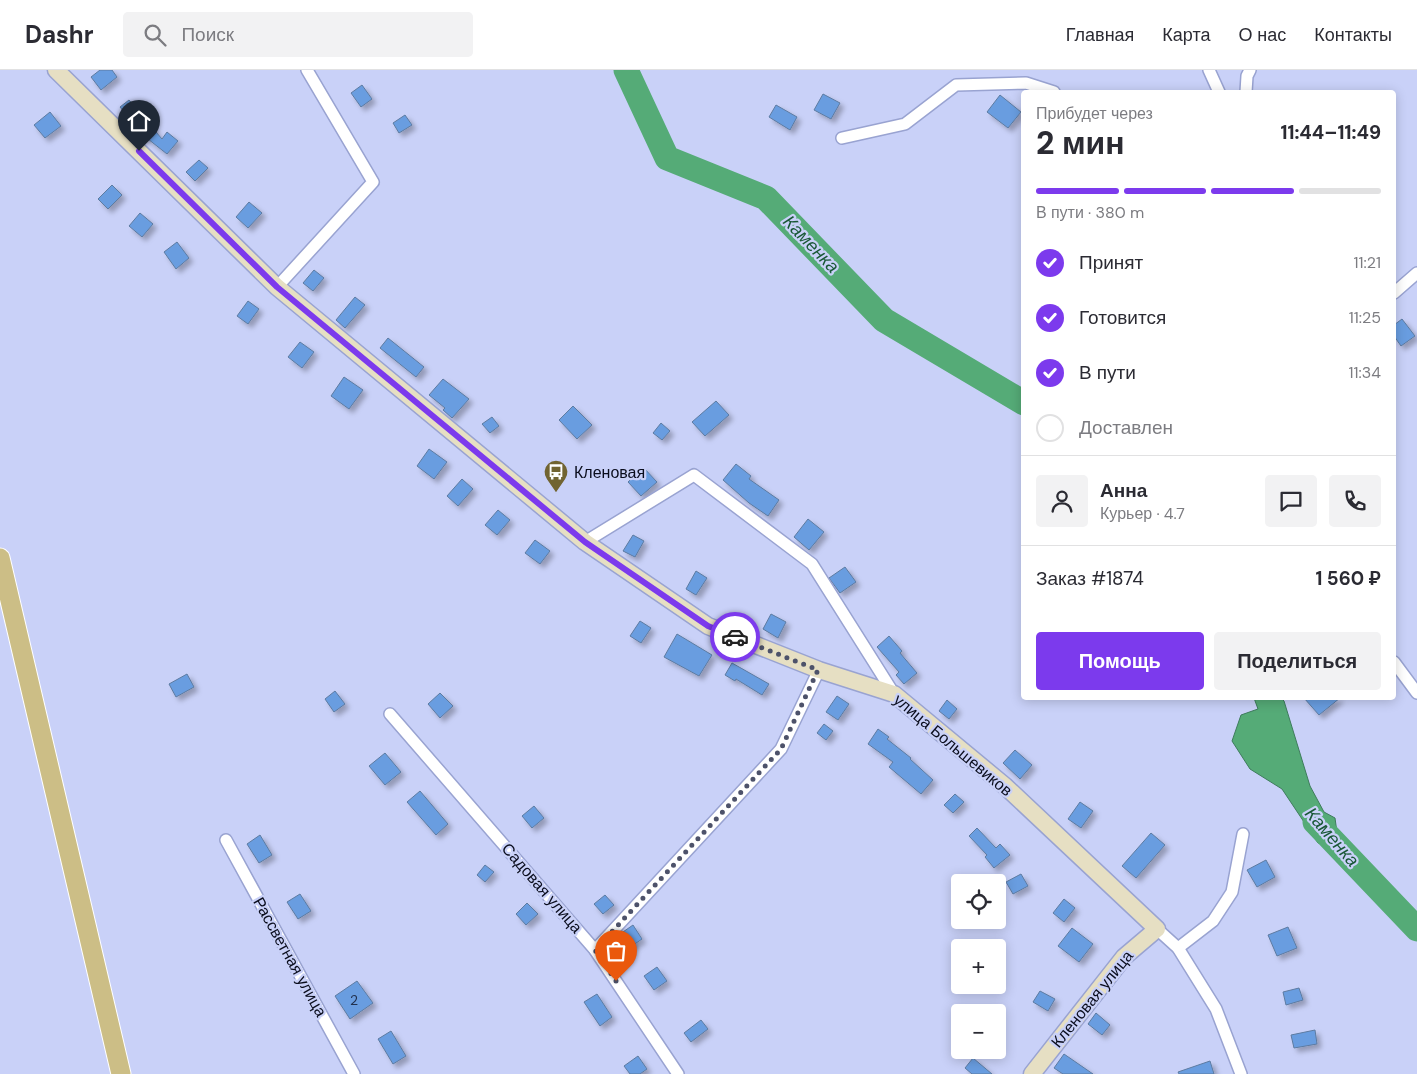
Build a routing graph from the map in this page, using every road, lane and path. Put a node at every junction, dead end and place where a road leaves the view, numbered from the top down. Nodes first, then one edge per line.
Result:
1 (56, 70) edge
2 (307, 70) edge
3 (1210, 70) edge
4 (1245, 72) edge
5 (1048, 90) edge
6 (1218, 90) edge
7 (1246, 90) edge
8 (842, 138) dead end
9 (1417, 273) edge
10 (277, 287) junction
11 (1396, 291) edge
12 (585, 542) junction
13 (0, 558) edge
14 (1396, 665) edge
15 (818, 670) junction
16 (1417, 693) edge
17 (894, 694) junction
18 (390, 714) dead end
19 (1243, 834) dead end
20 (226, 840) dead end
21 (1157, 928) junction
22 (1178, 948) junction
23 (595, 950) junction
24 (121, 1074) edge
25 (354, 1074) edge
26 (678, 1074) edge
27 (1032, 1074) edge
28 (1241, 1074) edge

1 - 10 street, улица Большевиков
2 - 10 street
3 - 6 street
4 - 7 street
5 - 8 street
9 - 11 street
10 - 12 street, улица Большевиков
12 - 15 street, улица Большевиков
12 - 17 street
13 - 24 main road
14 - 16 street
15 - 17 street, улица Большевиков
15 - 23 street
17 - 21 street, улица Большевиков
18 - 23 street, Садовая улица
19 - 22 street
20 - 25 street, Рассветная улица
21 - 22 street, улица Большевиков
21 - 27 street, Кленовая улица
22 - 28 street, улица Большевиков
23 - 26 street, Садовая улица

